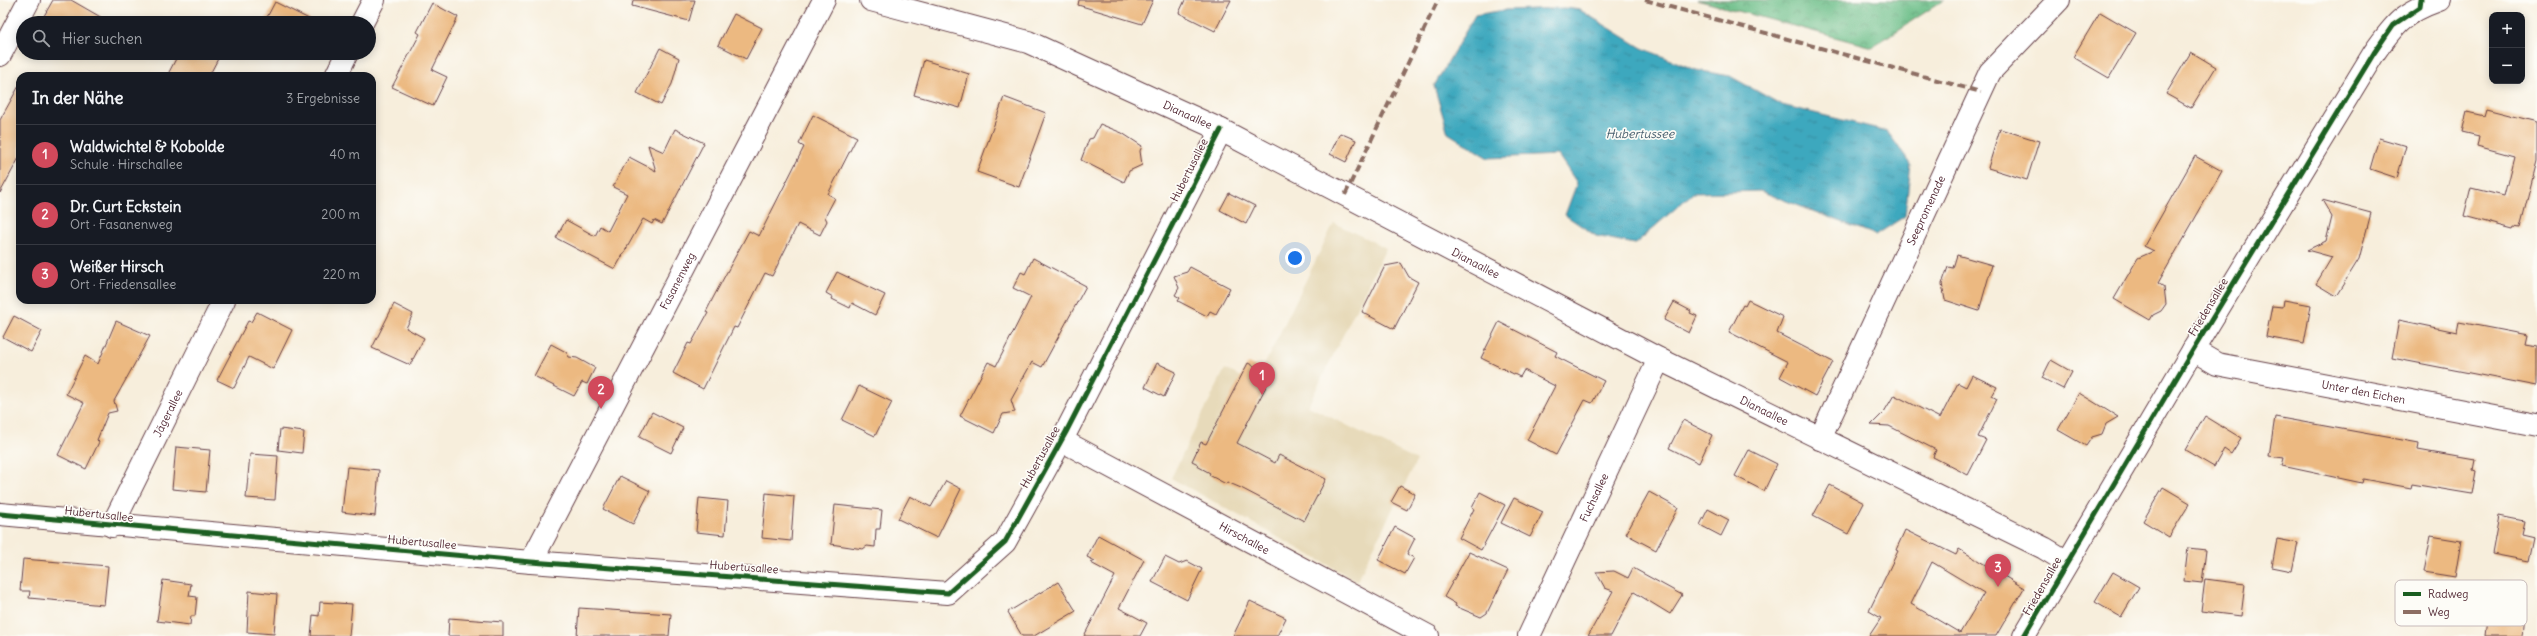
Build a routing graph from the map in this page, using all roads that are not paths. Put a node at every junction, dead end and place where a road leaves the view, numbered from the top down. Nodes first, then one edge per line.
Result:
1 (29, 0) edge
2 (374, 0) edge
3 (824, 0) edge
4 (871, 0) edge
5 (2059, 0) edge
6 (2426, 2) edge
7 (21, 16) edge
8 (366, 16) edge
9 (16, 25) edge
10 (0, 55) edge
11 (344, 60) edge
12 (338, 72) edge
13 (1222, 130) junction
14 (222, 304) edge
15 (2193, 350) junction
16 (1659, 358) junction
17 (2537, 425) edge
18 (1820, 439) junction
19 (1061, 440) junction
20 (0, 514) edge
21 (112, 526) junction
22 (531, 562) junction
23 (2067, 562) junction
24 (1428, 636) edge
25 (1530, 636) edge
26 (2024, 636) edge

1 - 7 street
2 - 8 street
3 - 22 street, Fasanenweg
4 - 13 street, Dianaallee
5 - 18 street, Seepromenade
6 - 15 street, Friedensallee
9 - 10 street
11 - 12 street
13 - 16 street, Dianaallee
13 - 19 street, Hubertusallee
14 - 21 street, Jägerallee
15 - 17 street, Unter den Eichen
15 - 23 street, Friedensallee
16 - 18 street, Dianaallee
16 - 25 street, Fuchsallee
18 - 23 street, Dianaallee
19 - 22 street, Hubertusallee
19 - 24 street, Hirschallee
20 - 21 street, Hubertusallee
21 - 22 street, Hubertusallee
23 - 26 street, Friedensallee

